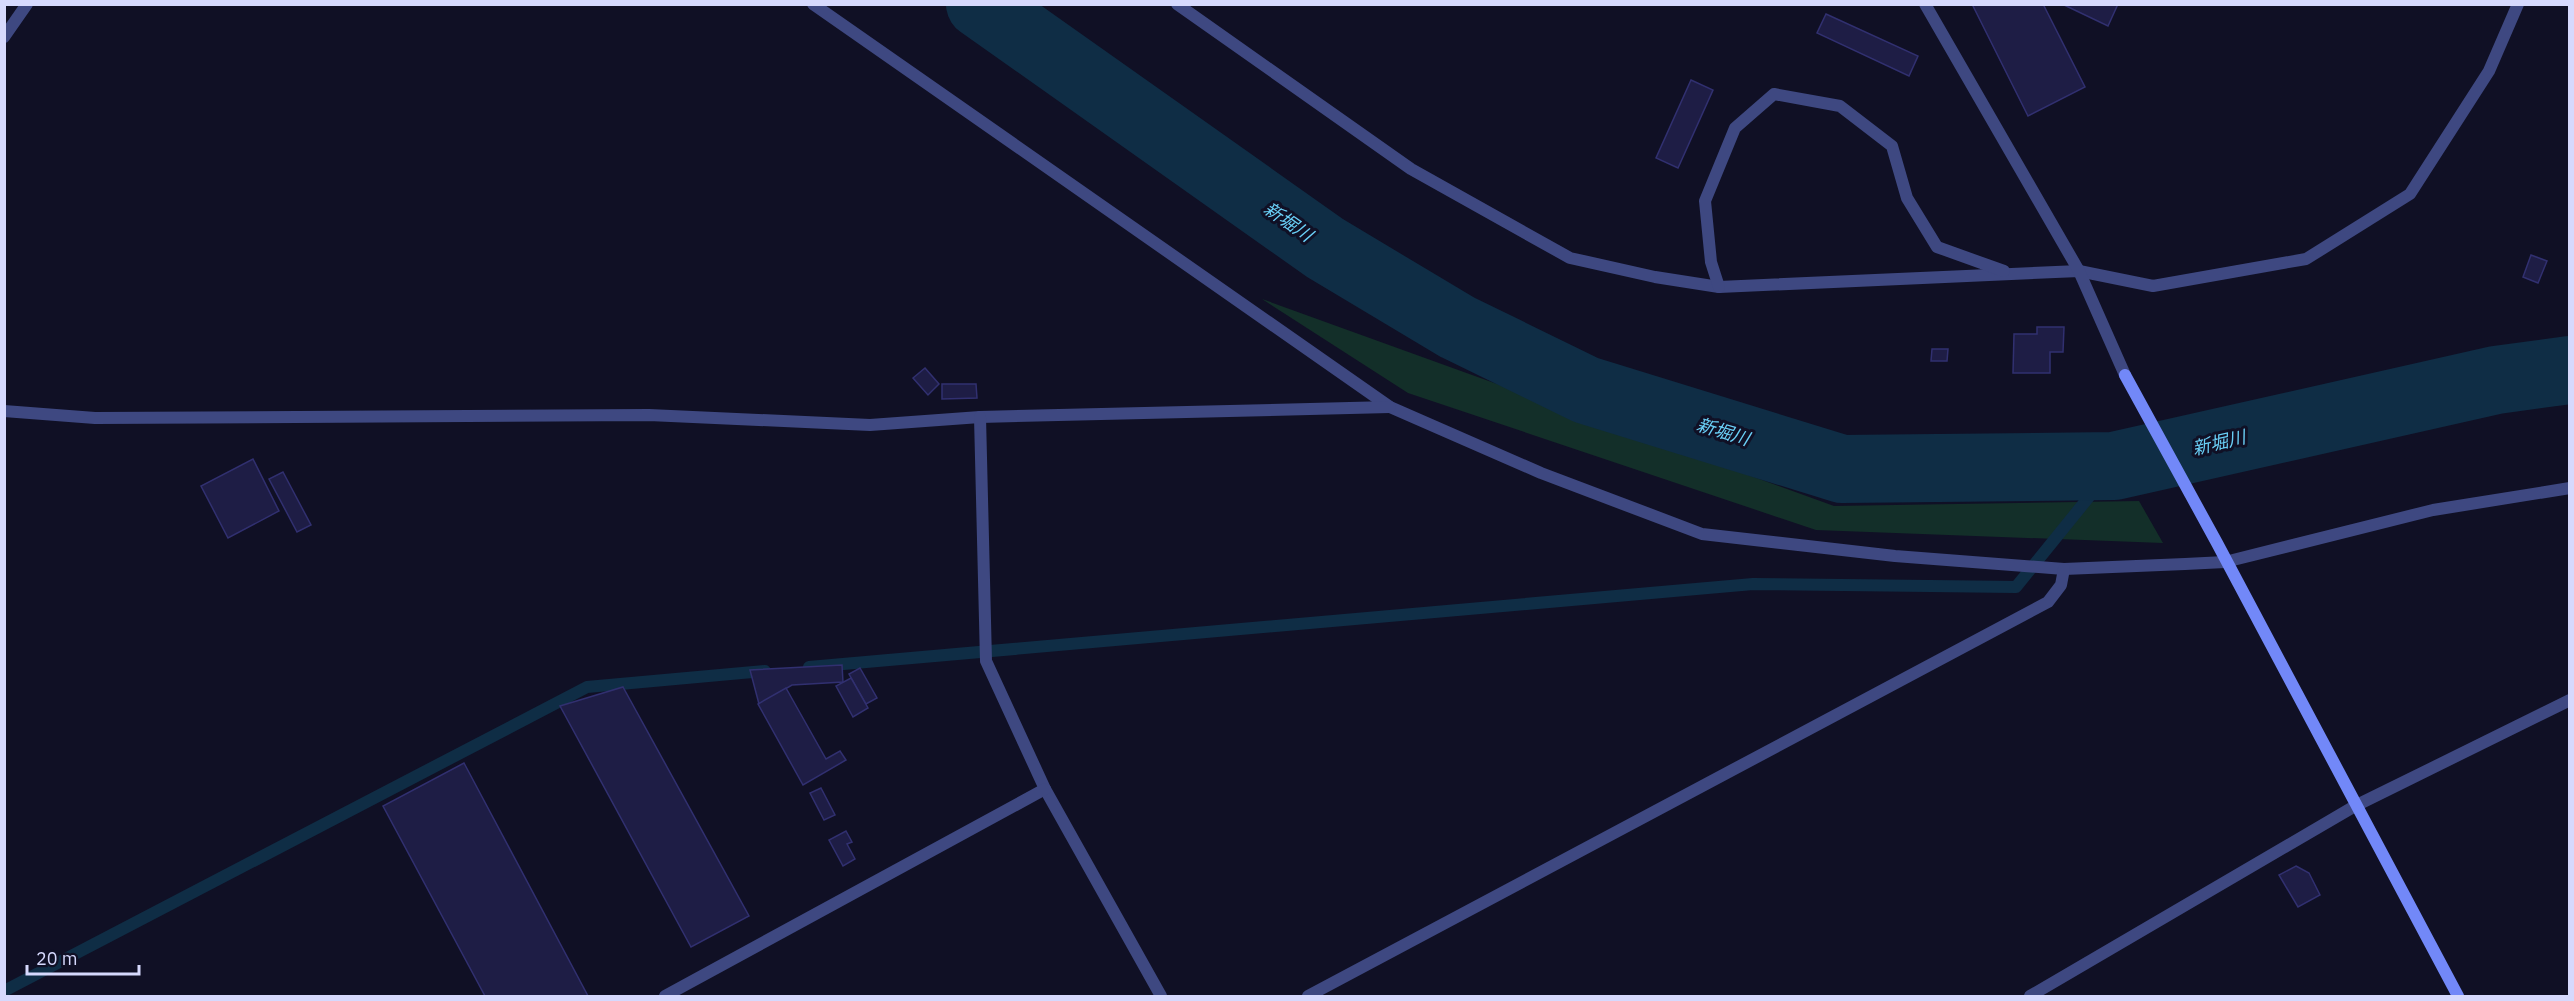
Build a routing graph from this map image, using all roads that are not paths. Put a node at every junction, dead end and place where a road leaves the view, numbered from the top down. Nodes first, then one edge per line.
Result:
1 (27, 4) edge
2 (813, 4) edge
3 (1177, 4) edge
4 (1925, 4) edge
5 (2518, 4) edge
6 (4, 37) edge
7 (2079, 271) junction
8 (2010, 273) junction
9 (1719, 287) junction
10 (1390, 408) junction
11 (4, 411) edge
12 (980, 417) junction
13 (2570, 488) edge
14 (2225, 562) junction
15 (2064, 569) junction
16 (2570, 700) edge
17 (1045, 789) junction
18 (2355, 807) junction
19 (665, 996) edge
20 (1161, 996) edge
21 (1308, 996) edge
22 (2030, 996) edge
23 (2458, 996) edge

1 - 6 street
2 - 10 street
3 - 9 street
4 - 7 street
5 - 7 street
7 - 8 street
7 - 14 street
8 - 9 street
8 - 9 street
10 - 12 street
10 - 15 street
11 - 12 street
12 - 17 street
13 - 14 street
14 - 15 street
14 - 18 street
15 - 21 street
16 - 18 street
17 - 19 street
17 - 20 street
18 - 22 street
18 - 23 street

